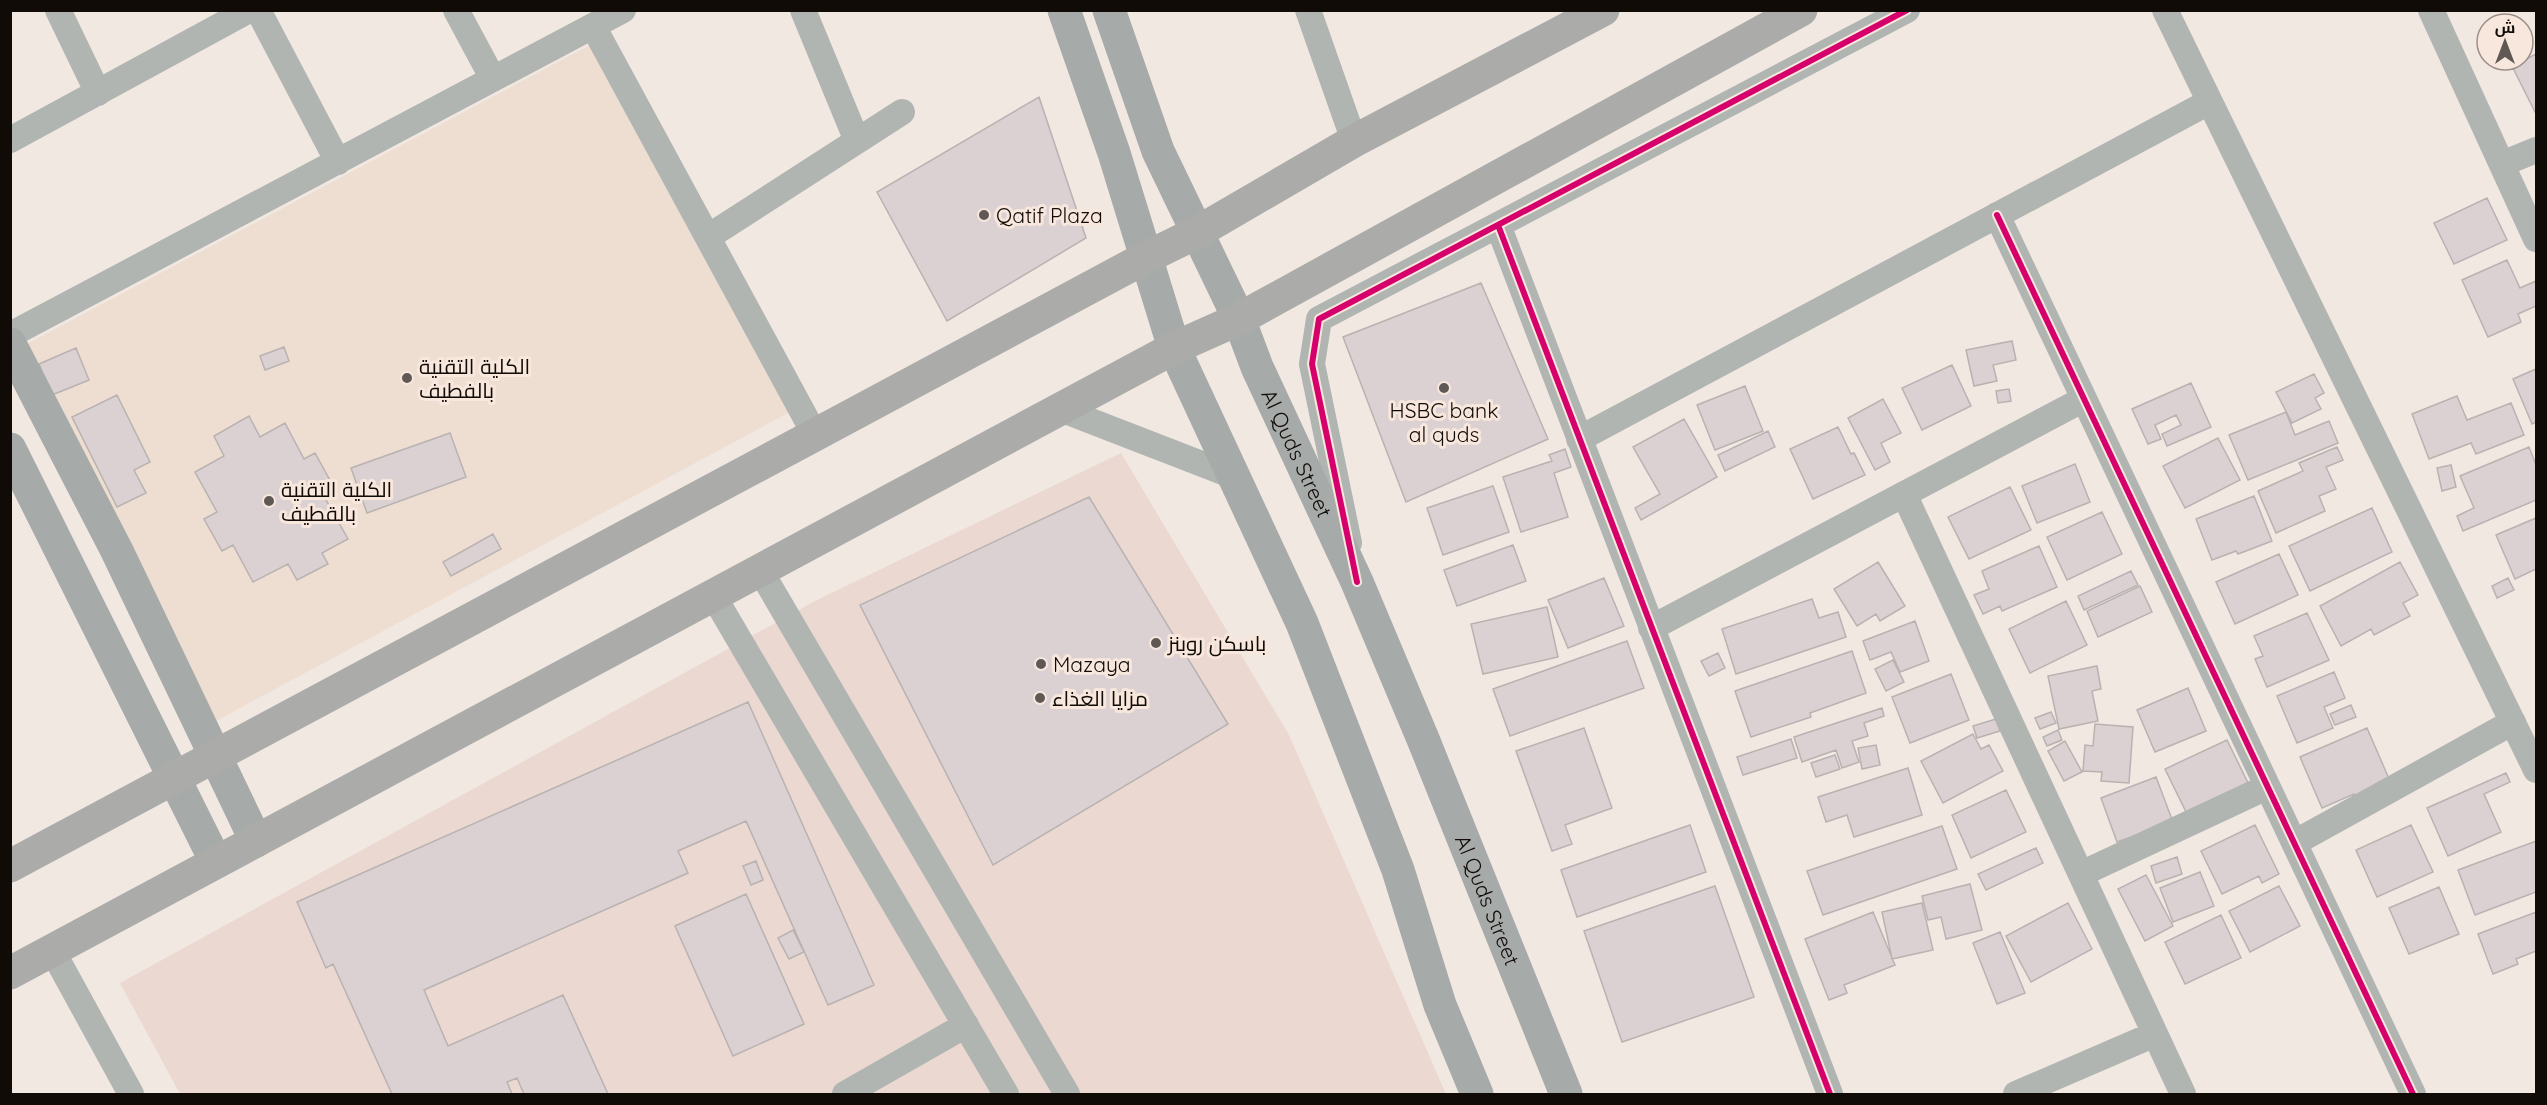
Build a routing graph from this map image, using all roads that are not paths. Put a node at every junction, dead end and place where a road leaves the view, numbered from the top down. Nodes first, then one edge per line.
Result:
1 (58, 10) edge
2 (249, 10) edge
3 (258, 10) edge
4 (456, 10) edge
5 (623, 10) edge
6 (802, 10) edge
7 (1064, 10) edge
8 (1109, 10) edge
9 (1308, 10) edge
10 (1603, 10) edge
11 (1801, 10) edge
12 (1907, 10) edge
13 (2165, 10) edge
14 (2431, 10) edge
15 (593, 26) junction
16 (493, 79) junction
17 (98, 93) junction
18 (2210, 102) junction
19 (902, 112) dead end
20 (10, 140) edge
21 (857, 141) junction
22 (1354, 141) junction
23 (2536, 150) edge
24 (338, 162) junction
25 (2502, 164) junction
26 (1997, 215) junction
27 (1498, 225) junction
28 (1196, 233) junction
29 (708, 237) junction
30 (2536, 239) edge
31 (1145, 258) junction
32 (1239, 319) junction
33 (10, 335) edge
34 (10, 344) edge
35 (1174, 348) junction
36 (2084, 399) junction
37 (1060, 409) junction
38 (815, 435) junction
39 (1579, 439) junction
40 (10, 449) edge
41 (1233, 476) junction
42 (1904, 494) junction
43 (760, 570) junction
44 (1357, 582) junction
45 (713, 595) junction
46 (1651, 628) junction
47 (2513, 722) junction
48 (216, 757) junction
49 (2536, 770) edge
50 (173, 779) junction
51 (2267, 786) junction
52 (256, 841) junction
53 (2294, 843) junction
54 (216, 862) junction
55 (10, 866) edge
56 (2081, 874) junction
57 (52, 950) junction
58 (10, 973) edge
59 (966, 1025) junction
60 (2155, 1035) junction
61 (131, 1095) edge
62 (845, 1095) edge
63 (1006, 1095) edge
64 (1067, 1095) edge
65 (1477, 1095) edge
66 (1566, 1095) edge
67 (1830, 1095) edge
68 (2016, 1095) edge
69 (2183, 1095) edge
70 (2413, 1095) edge

1 - 17 street
2 - 17 street
3 - 24 street
4 - 16 street
5 - 15 street
6 - 21 street
7 - 31 main road
8 - 28 main road, Al Quds Street
9 - 22 street
10 - 22 main road
11 - 32 main road
12 - 27 street
13 - 18 street
14 - 25 street
15 - 16 street
15 - 29 street
16 - 24 street
17 - 20 street
18 - 26 street
18 - 47 street
19 - 21 street
21 - 29 street
22 - 28 main road
23 - 25 street
24 - 33 street
25 - 30 street
26 - 36 street
26 - 39 street
27 - 39 street
27 - 44 street
28 - 31 main road
28 - 32 main road, Al Quds Street
29 - 38 street
31 - 35 main road
31 - 38 main road
32 - 35 main road
32 - 44 main road, Al Quds Street
34 - 48 main road
35 - 37 main road
35 - 41 main road
36 - 42 street
36 - 51 street
37 - 41 street
37 - 43 main road
38 - 48 main road
39 - 46 street
40 - 50 main road
41 - 65 main road
42 - 46 street
42 - 56 street
43 - 45 main road
43 - 64 street
44 - 66 main road, Al Quds Street
45 - 52 main road
45 - 59 street
46 - 67 street
47 - 49 street
47 - 53 street
48 - 50 main road
48 - 52 main road
50 - 54 main road
50 - 55 main road
51 - 53 street
51 - 56 street
52 - 54 main road
53 - 70 street
54 - 57 main road
56 - 60 street
57 - 58 main road
57 - 61 street
59 - 62 street
59 - 63 street
60 - 68 street
60 - 69 street

